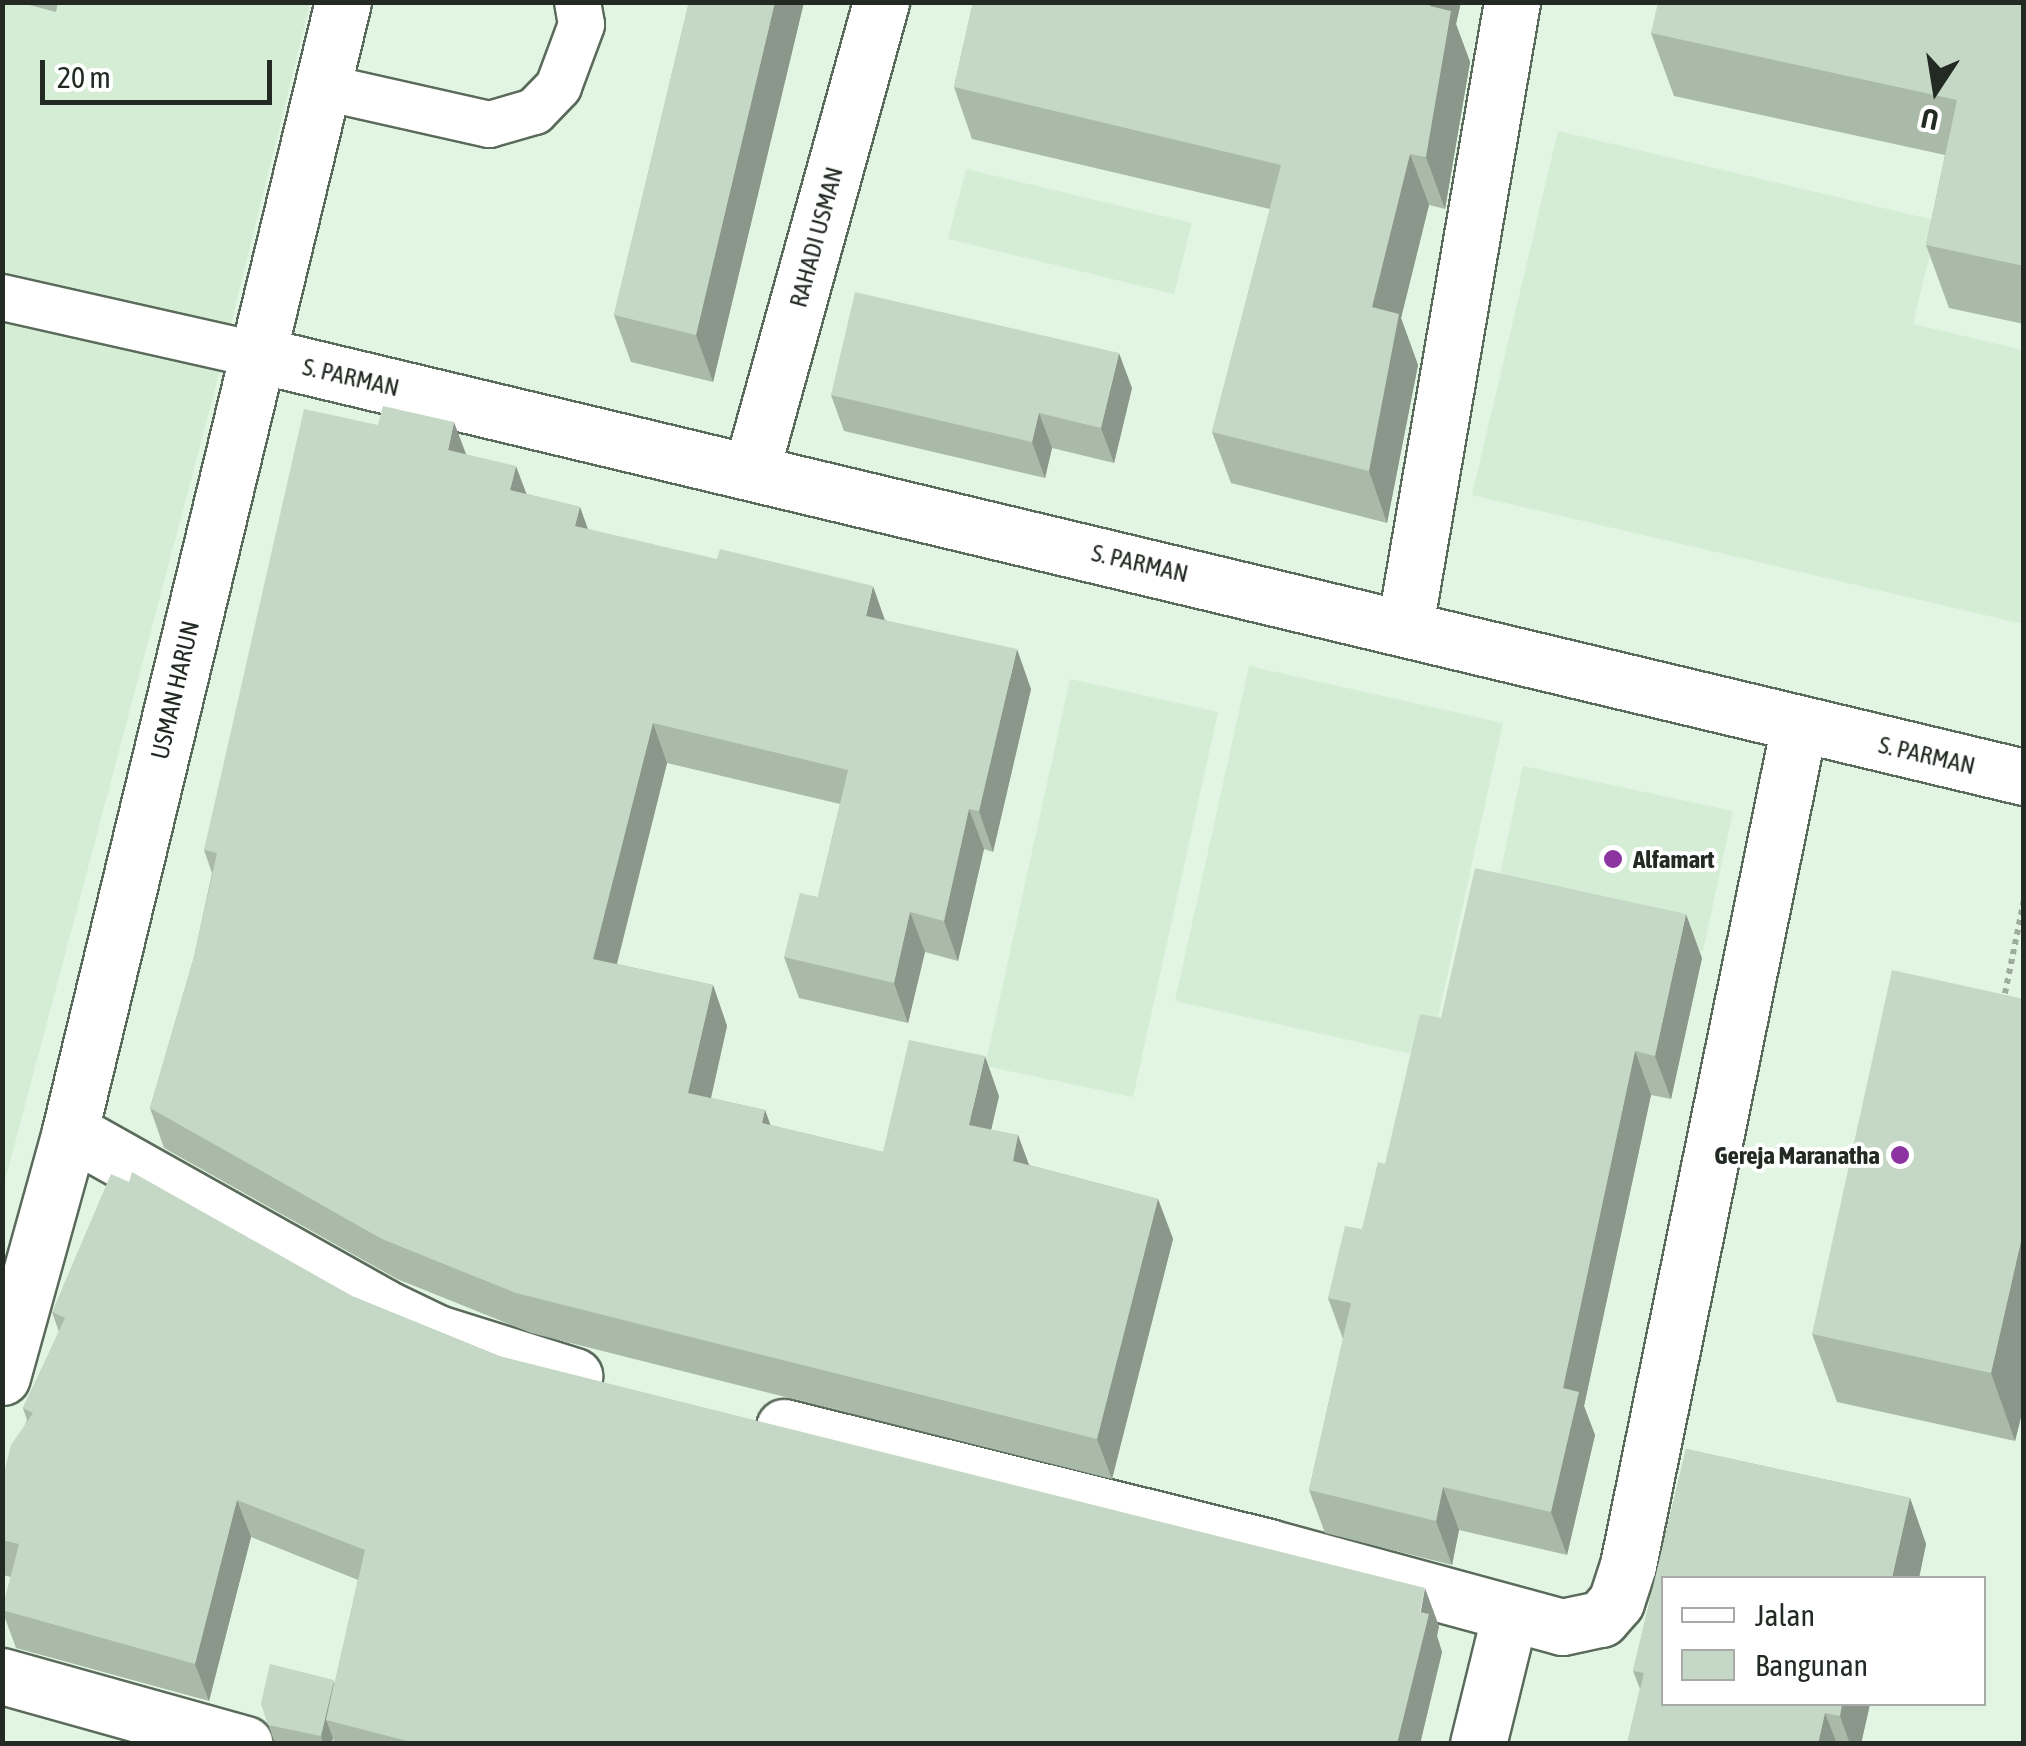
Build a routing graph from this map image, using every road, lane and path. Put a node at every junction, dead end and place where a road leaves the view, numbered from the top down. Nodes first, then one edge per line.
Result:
1 (343, 2) edge
2 (577, 2) edge
3 (881, 2) edge
4 (1512, 2) edge
5 (320, 86) junction
6 (2, 297) edge
7 (255, 354) junction
8 (752, 472) junction
9 (1405, 626) junction
10 (1799, 726) junction
11 (2024, 777) edge
12 (2024, 900) edge
13 (2001, 1015) edge
14 (70, 1131) junction
15 (2, 1377) edge
16 (617, 1386) edge
17 (732, 1415) edge
18 (1510, 1614) junction
19 (2, 1676) edge
20 (245, 1744) edge
21 (1478, 1744) edge

1 - 5 street, USMAN HARUN
2 - 5 lane
3 - 8 street, RAHADI USMAN
4 - 9 street
5 - 7 street, USMAN HARUN
6 - 7 lane
7 - 8 street, S. PARMAN
7 - 14 street, USMAN HARUN
8 - 9 street, S. PARMAN
9 - 10 street, S. PARMAN
10 - 11 street, S. PARMAN
10 - 18 street
12 - 13 path
14 - 15 street, USMAN HARUN
14 - 16 street
17 - 18 street
18 - 21 street
19 - 20 street

